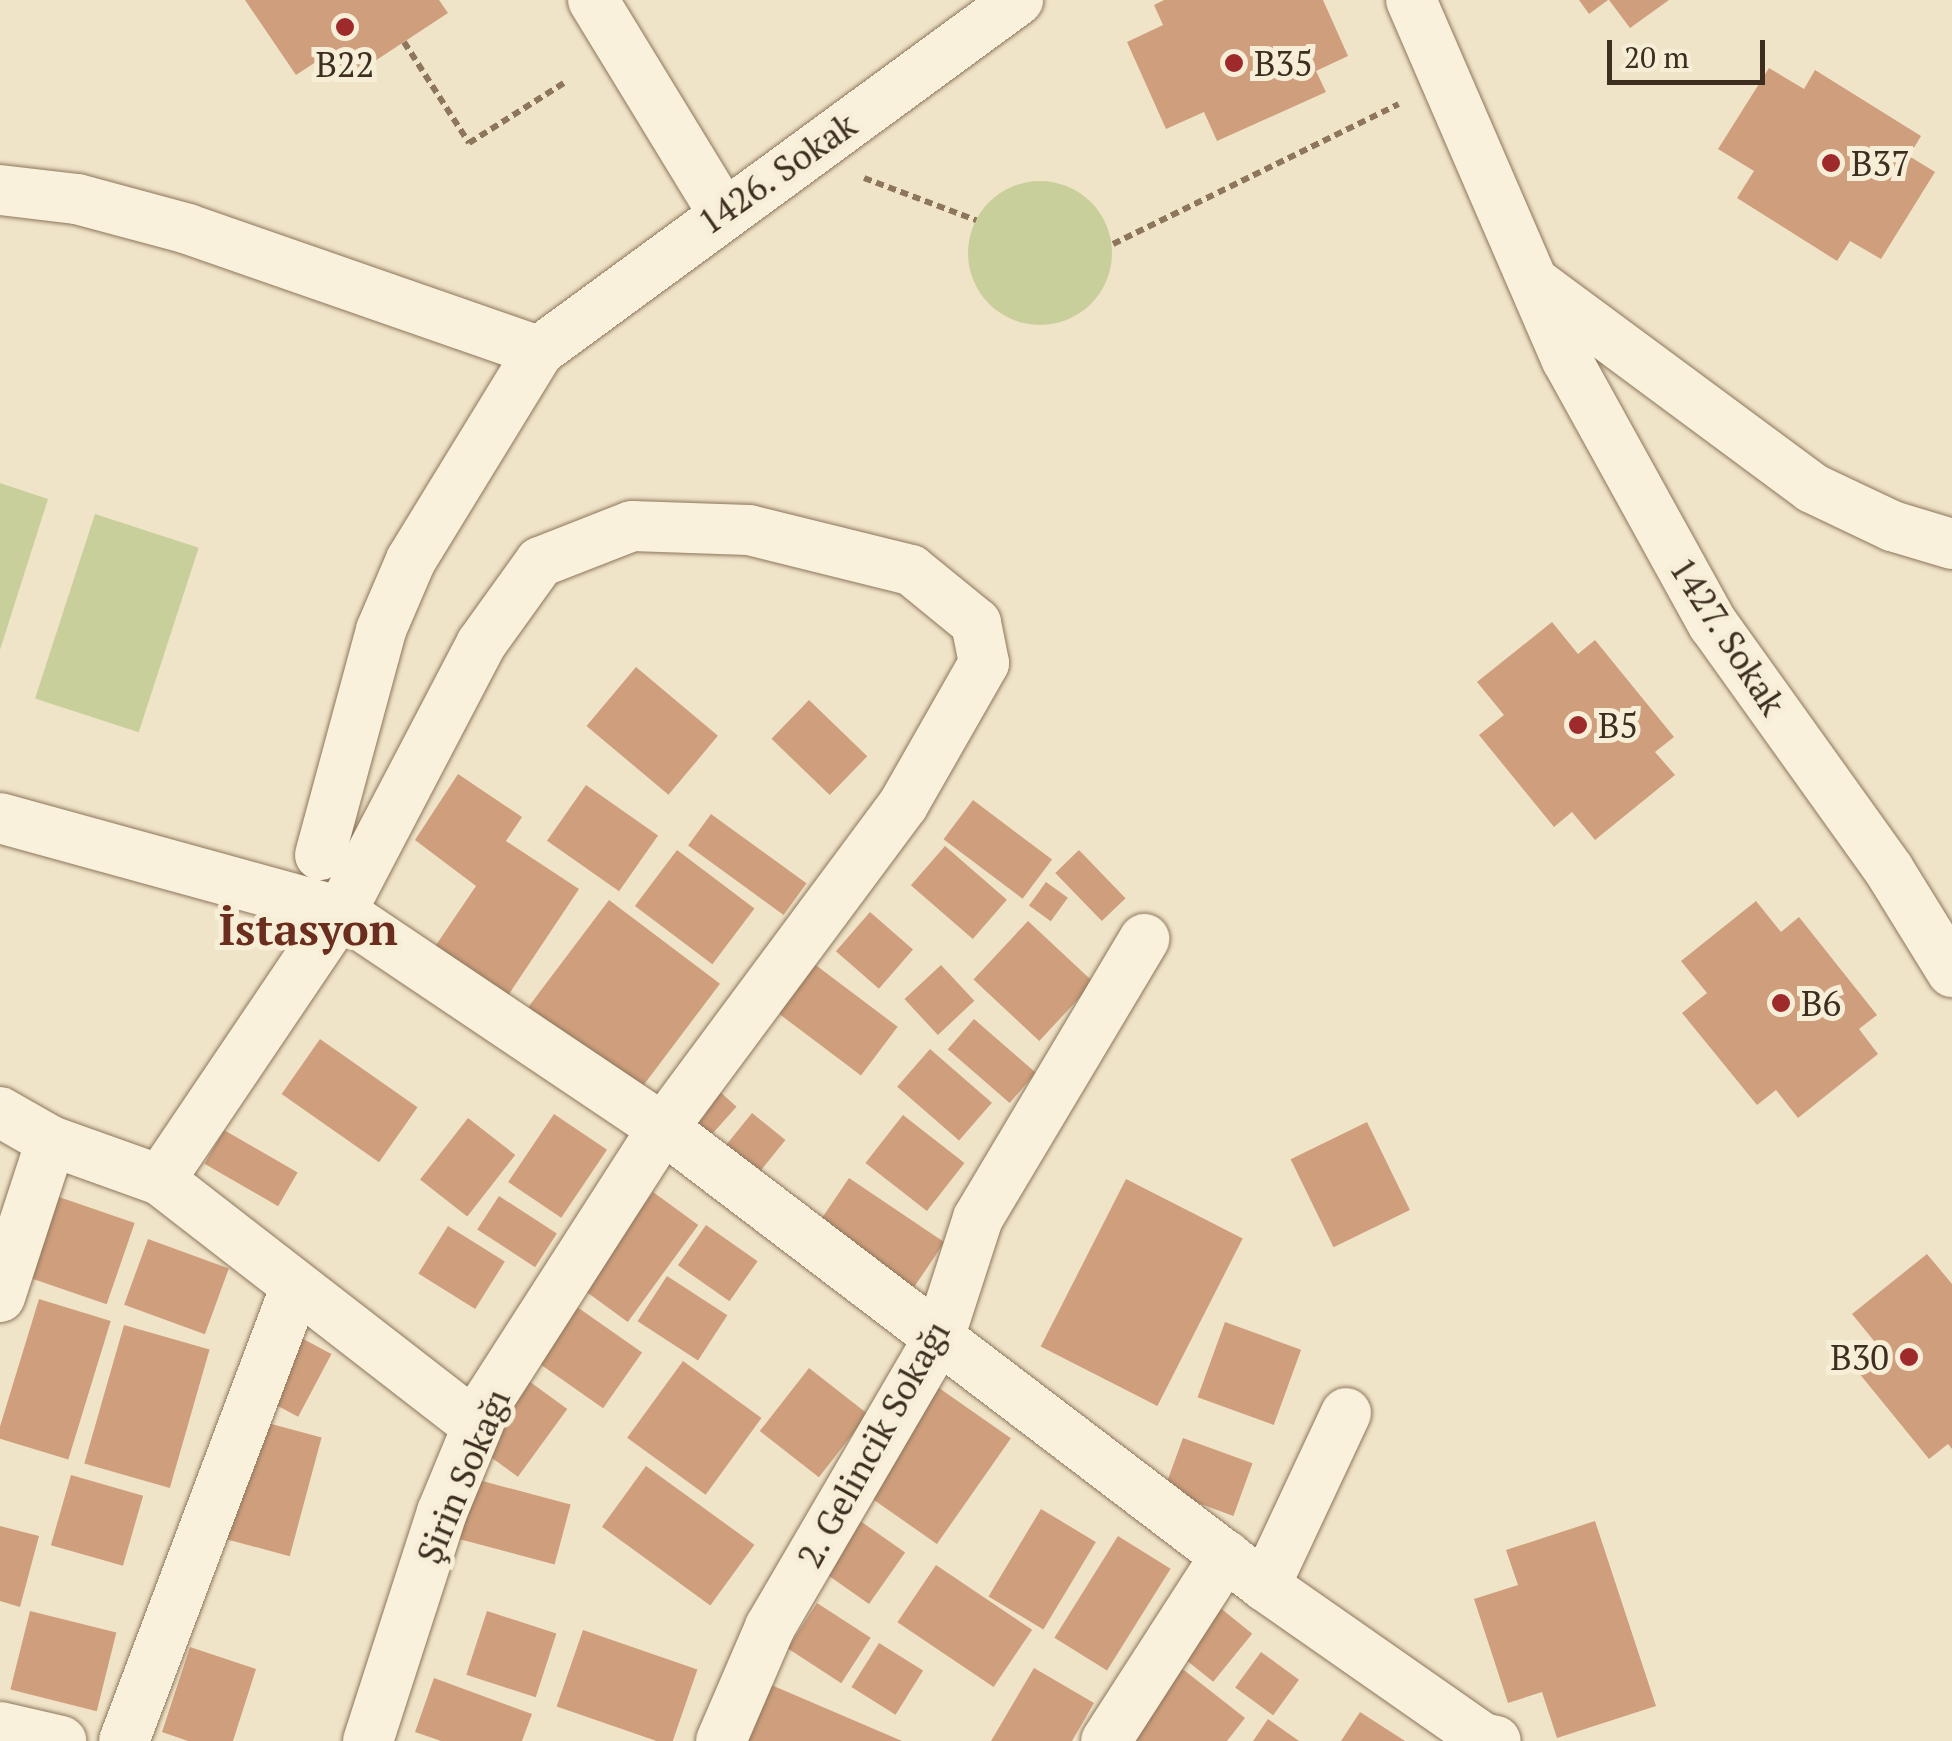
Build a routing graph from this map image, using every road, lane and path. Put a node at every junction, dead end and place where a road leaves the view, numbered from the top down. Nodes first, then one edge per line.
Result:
1 (592, 0) edge
2 (1018, 0) edge
3 (1411, 0) edge
4 (404, 42) dead end
5 (1446, 80) junction
6 (564, 83) dead end
7 (802, 154) junction
8 (0, 190) edge
9 (722, 211) junction
10 (976, 220) dead end
11 (1112, 244) dead end
12 (1534, 282) junction
13 (539, 350) junction
14 (1952, 544) edge
15 (0, 818) edge
16 (320, 855) dead end
17 (342, 912) junction
18 (1144, 939) dead end
19 (1952, 972) edge
20 (0, 1112) edge
21 (664, 1128) junction
22 (52, 1141) junction
23 (160, 1180) junction
24 (294, 1290) junction
25 (0, 1298) edge
26 (939, 1338) junction
27 (1346, 1413) dead end
28 (477, 1426) junction
29 (1226, 1555) junction
30 (1265, 1586) junction
31 (0, 1727) edge
32 (1487, 1740) edge
33 (61, 1741) edge
34 (124, 1741) edge
35 (368, 1741) edge
36 (721, 1741) edge
37 (1106, 1741) edge

1 - 9 street
2 - 7 street, 1426. Sokak
3 - 5 street, 1427. Sokak
4 - 6 path
5 - 11 path
5 - 12 street, 1427. Sokak
7 - 9 street, 1426. Sokak
7 - 10 path
8 - 13 street
9 - 13 street, 1426. Sokak
12 - 14 street, 1427. Sokak
12 - 19 street, 1427. Sokak
13 - 16 street, 1426. Sokak
15 - 17 street
17 - 21 street
17 - 21 street, Şirin Sokağı
17 - 23 street, Şirin Sokağı
18 - 26 street, 2. Gelincik Sokağı
20 - 22 street
21 - 26 street
21 - 28 street, Şirin Sokağı
22 - 23 street
22 - 25 street
23 - 24 street
24 - 28 street
24 - 34 street
26 - 29 street
26 - 36 street, 2. Gelincik Sokağı
27 - 30 street
28 - 35 street, Şirin Sokağı
29 - 30 street
29 - 37 street
30 - 32 street
31 - 33 street

